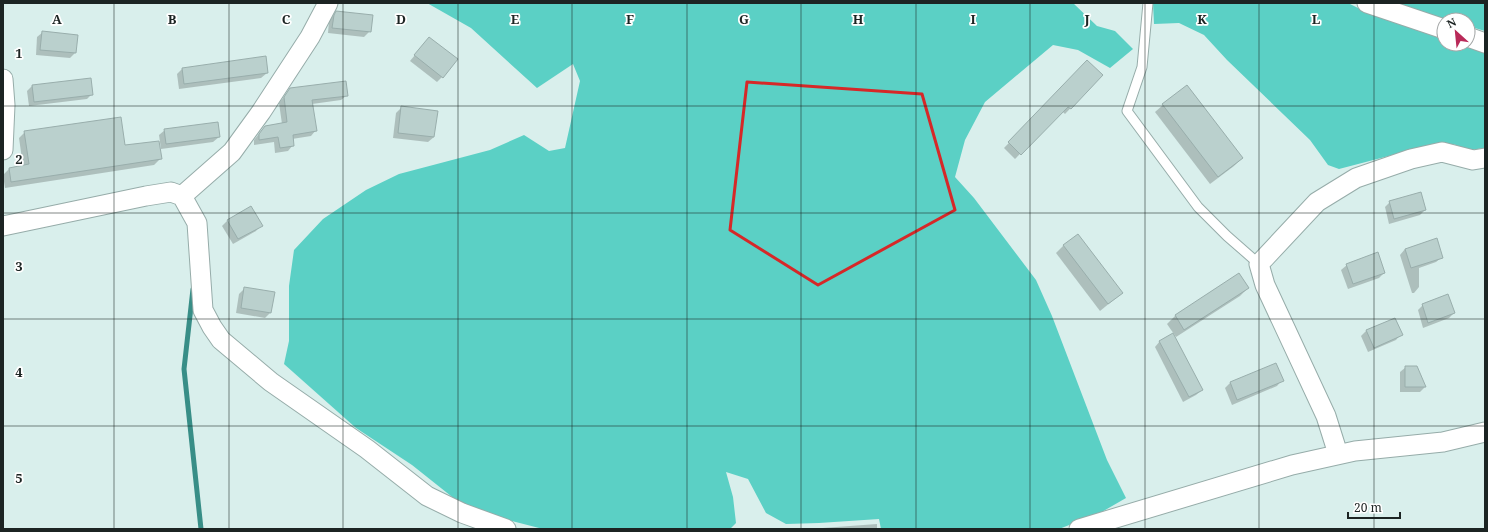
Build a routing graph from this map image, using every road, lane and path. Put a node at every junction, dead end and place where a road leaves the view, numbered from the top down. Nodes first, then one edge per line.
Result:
1 (328, 3) edge
2 (1148, 3) edge
3 (1367, 3) edge
4 (1436, 26) edge
5 (3, 79) edge
6 (3, 150) edge
7 (1485, 158) edge
8 (182, 196) junction
9 (3, 226) edge
10 (1258, 264) junction
11 (1485, 432) edge
12 (1338, 454) junction
13 (506, 529) edge
14 (1079, 529) edge

1 - 8 street
2 - 10 lane
3 - 4 street
5 - 6 street
7 - 10 street
8 - 9 street
8 - 13 street
10 - 12 street
11 - 12 street
12 - 14 street

